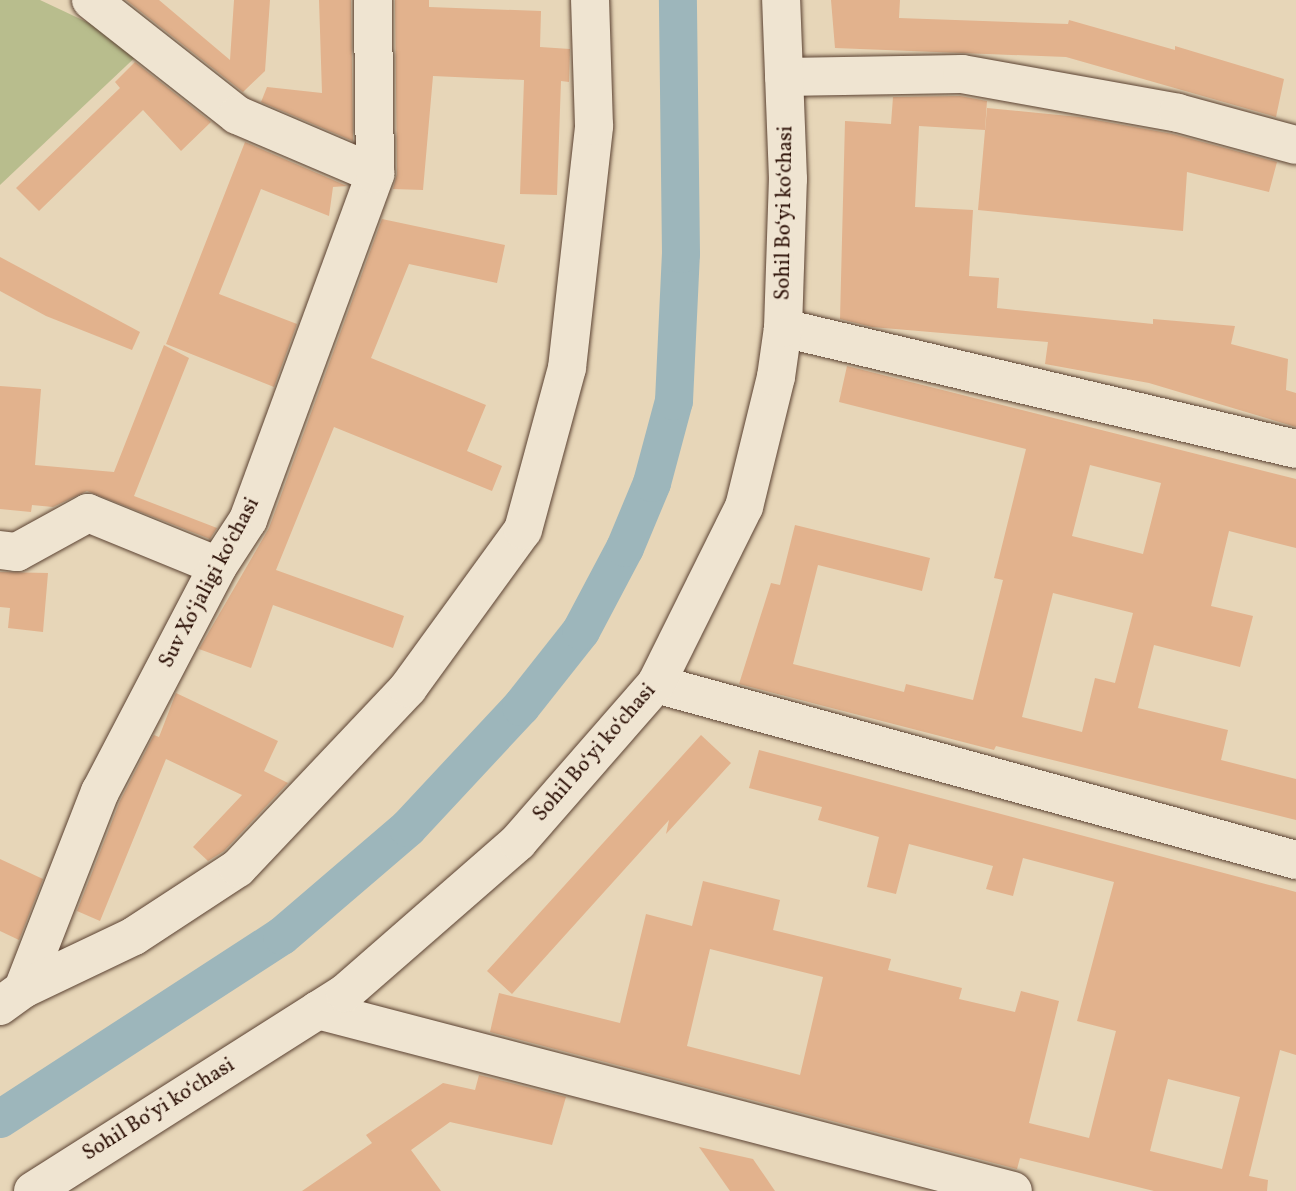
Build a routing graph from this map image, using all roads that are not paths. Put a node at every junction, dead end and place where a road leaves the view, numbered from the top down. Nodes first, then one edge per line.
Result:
1 (90, 0) edge
2 (373, 0) edge
3 (590, 0) edge
4 (781, 0) edge
5 (784, 77) junction
6 (1296, 145) edge
7 (375, 174) junction
8 (783, 328) junction
9 (1296, 449) edge
10 (0, 550) edge
11 (218, 566) junction
12 (656, 684) junction
13 (1296, 860) edge
14 (11, 997) edge
15 (318, 1010) junction
16 (927, 1183) edge
17 (33, 1191) edge
18 (1013, 1191) edge

1 - 7 street
2 - 7 street, Suv Xoʻjaligi koʻchasi
3 - 14 street
4 - 5 street, Sohil Boʻyi koʻchasi
5 - 6 street
5 - 8 street, Sohil Boʻyi koʻchasi
7 - 11 street, Suv Xoʻjaligi koʻchasi
8 - 9 street
8 - 12 street, Sohil Boʻyi koʻchasi
10 - 11 street
11 - 14 street, Suv Xoʻjaligi koʻchasi
12 - 13 street
12 - 15 street, Sohil Boʻyi koʻchasi
15 - 16 street
15 - 17 street, Sohil Boʻyi koʻchasi
16 - 18 street

